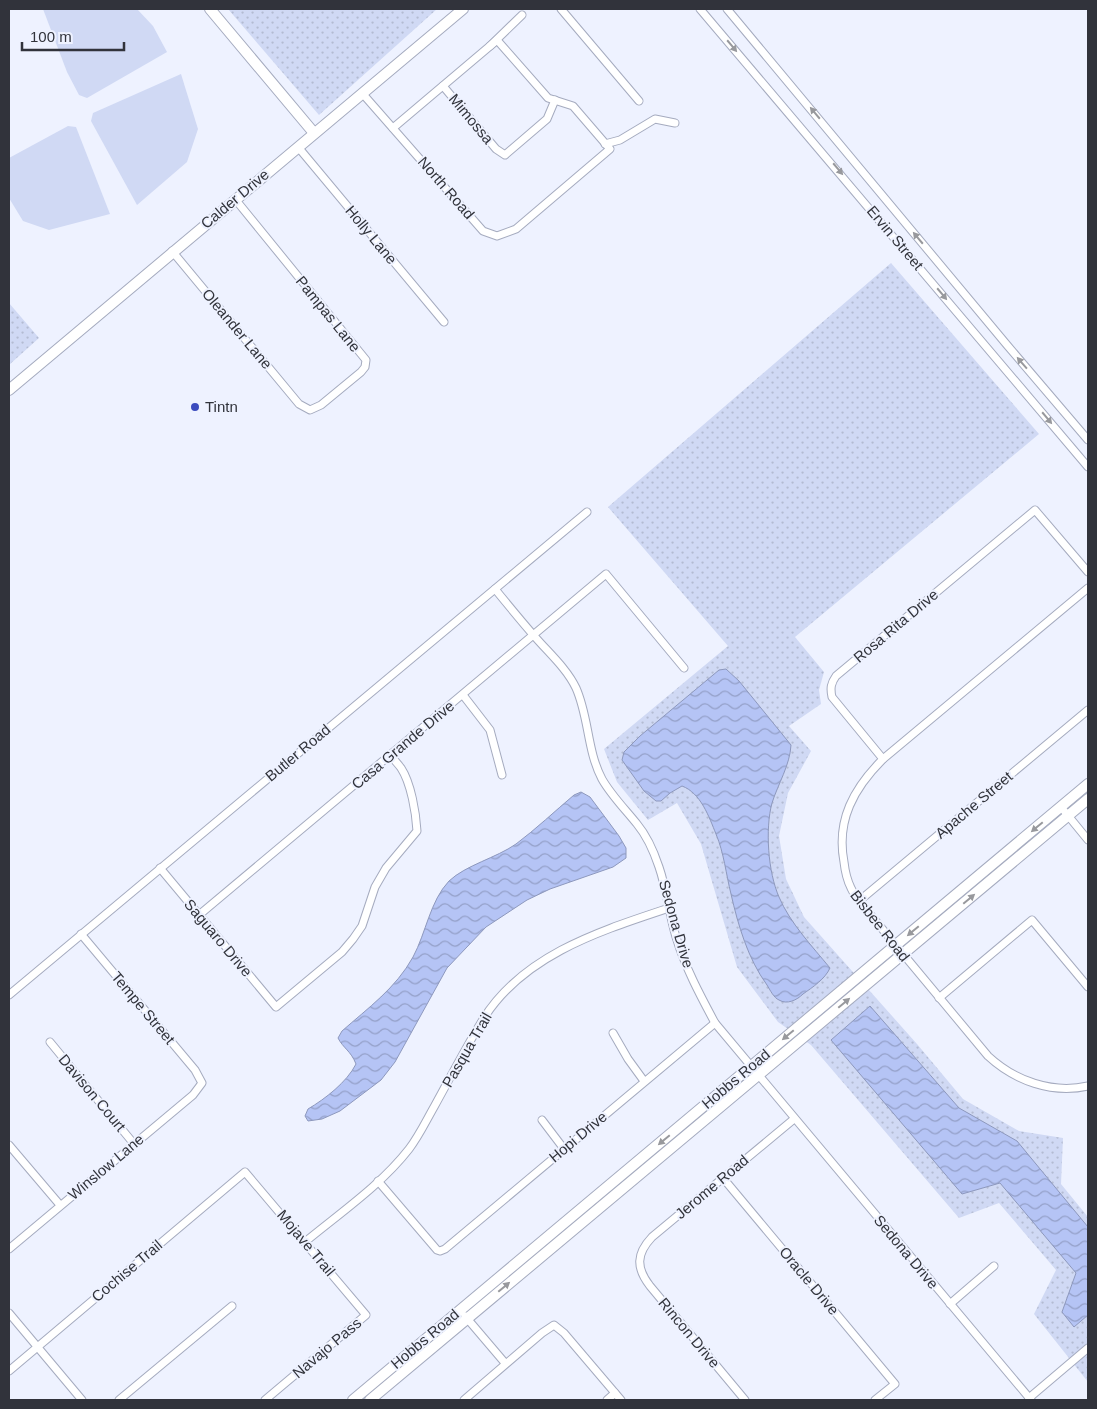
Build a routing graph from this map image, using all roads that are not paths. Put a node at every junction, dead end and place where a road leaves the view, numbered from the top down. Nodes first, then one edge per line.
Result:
1 (210, 9) edge
2 (463, 9) edge
3 (561, 9) edge
4 (700, 9) edge
5 (727, 9) edge
6 (522, 15) dead end
7 (490, 46) junction
8 (443, 86) junction
9 (362, 93) junction
10 (555, 100) junction
11 (639, 102) dead end
12 (675, 123) dead end
13 (393, 128) junction
14 (314, 133) junction
15 (605, 144) junction
16 (298, 147) junction
17 (235, 199) junction
18 (172, 252) junction
19 (444, 322) dead end
20 (9, 390) edge
21 (301, 406) joint
22 (1088, 440) edge
23 (1088, 467) edge
24 (587, 512) dead end
25 (1088, 572) edge
26 (1088, 588) edge
27 (495, 589) junction
28 (534, 635) junction
29 (684, 668) dead end
30 (463, 695) junction
31 (1088, 710) edge
32 (391, 755) junction
33 (883, 759) junction
34 (502, 775) dead end
35 (1088, 784) edge
36 (1088, 799) edge
37 (1061, 807) junction
38 (1068, 816) junction
39 (1088, 840) edge
40 (160, 868) junction
41 (860, 901) junction
42 (669, 908) junction
43 (199, 915) junction
44 (81, 934) junction
45 (899, 950) junction
46 (1088, 988) edge
47 (9, 995) edge
48 (938, 998) junction
49 (715, 1023) junction
50 (613, 1033) dead end
51 (50, 1042) dead end
52 (754, 1071) junction
53 (644, 1081) junction
54 (202, 1084) joint
55 (1088, 1086) edge
56 (794, 1119) junction
57 (542, 1120) dead end
58 (134, 1144) junction
59 (9, 1145) edge
60 (564, 1149) junction
61 (245, 1172) joint
62 (722, 1178) junction
63 (378, 1181) junction
64 (60, 1205) junction
65 (305, 1242) junction
66 (9, 1249) edge
67 (639, 1261) joint
68 (994, 1266) dead end
69 (950, 1304) junction
70 (232, 1306) dead end
71 (460, 1309) junction
72 (9, 1313) edge
73 (366, 1315) joint
74 (467, 1318) junction
75 (37, 1347) junction
76 (1088, 1348) edge
77 (505, 1363) junction
78 (9, 1371) edge
79 (384, 1374) junction
80 (391, 1383) junction
81 (615, 1393) junction
82 (1030, 1399) edge
83 (82, 1400) edge
84 (119, 1400) edge
85 (264, 1400) edge
86 (353, 1400) edge
87 (370, 1400) edge
88 (464, 1400) edge
89 (607, 1400) edge
90 (621, 1400) edge
91 (746, 1400) edge
92 (875, 1400) edge

1 - 14 street
2 - 9 street, Calder Drive
3 - 11 street
4 -> 23 street, Ervin Street
22 -> 5 street, Ervin Street
6 - 7 street
7 - 8 street
7 - 10 street
8 - 10 street, Mimossa
8 - 13 street
9 - 13 street, North Road
9 - 14 street, Calder Drive
10 - 15 street
12 - 15 street
13 - 15 street, North Road
14 - 16 street, Calder Drive
16 - 17 street, Calder Drive
16 - 19 street, Holly Lane
17 - 18 street, Calder Drive
17 - 21 street, Pampas Lane
18 - 20 street, Calder Drive
18 - 21 street, Oleander Lane
24 - 27 street, Butler Road
25 - 33 street, Rosa Rita Drive
26 - 33 street, Bisbee Road
27 - 28 street, Sedona Drive
27 - 40 street, Butler Road
28 - 29 street, Casa Grande Drive
28 - 30 street, Casa Grande Drive
28 - 42 street, Sedona Drive
30 - 32 street, Casa Grande Drive
30 - 34 street
31 - 41 street, Apache Street
32 - 43 street, Casa Grande Drive
32 - 43 street, Saguaro Drive
33 - 41 street, Bisbee Road
35 - 37 street, Hobbs Road
36 - 38 street, Hobbs Road
37 - 38 street
37 -> 45 street, Hobbs Road
38 - 39 street
45 -> 38 street, Hobbs Road
40 - 43 street, Saguaro Drive
40 - 44 street, Butler Road
41 - 45 street, Bisbee Road
42 - 49 street, Sedona Drive
42 - 63 street, Pasqua Trail
44 - 47 street, Butler Road
44 - 54 street, Tempe Street
45 - 48 street, Bisbee Road
45 - 52 street, Hobbs Road
46 - 48 street
48 - 55 street, Bisbee Road
49 - 52 street, Sedona Drive
49 - 53 street, Hopi Drive
50 - 53 street
51 - 58 street, Davison Court
52 - 56 street, Sedona Drive
52 -> 71 street, Hobbs Road
74 -> 52 street, Hobbs Road
53 - 60 street, Hopi Drive
54 - 58 street, Winslow Lane
56 - 62 street, Jerome Road
56 - 69 street, Sedona Drive
57 - 60 street
58 - 64 street, Winslow Lane
59 - 64 street
60 - 63 street, Hopi Drive
61 - 65 street, Mojave Trail
61 - 75 street, Cochise Trail
62 - 67 street, Jerome Road
62 - 92 street, Oracle Drive
63 - 65 street, Pasqua Trail
64 - 66 street, Winslow Lane
65 - 73 street, Mojave Trail
67 - 91 street, Rincon Drive
68 - 69 street
69 - 82 street, Sedona Drive
70 - 84 street
71 - 74 street
71 - 79 street, Hobbs Road
72 - 75 street
73 - 85 street, Navajo Pass
74 - 77 street
74 - 80 street, Hobbs Road
75 - 78 street, Cochise Trail
75 - 83 street
76 - 82 street
77 - 81 street
77 - 88 street
79 - 80 street, Hobbs Road
79 - 86 street, Hobbs Road
80 - 87 street, Hobbs Road
81 - 89 street
81 - 90 street

